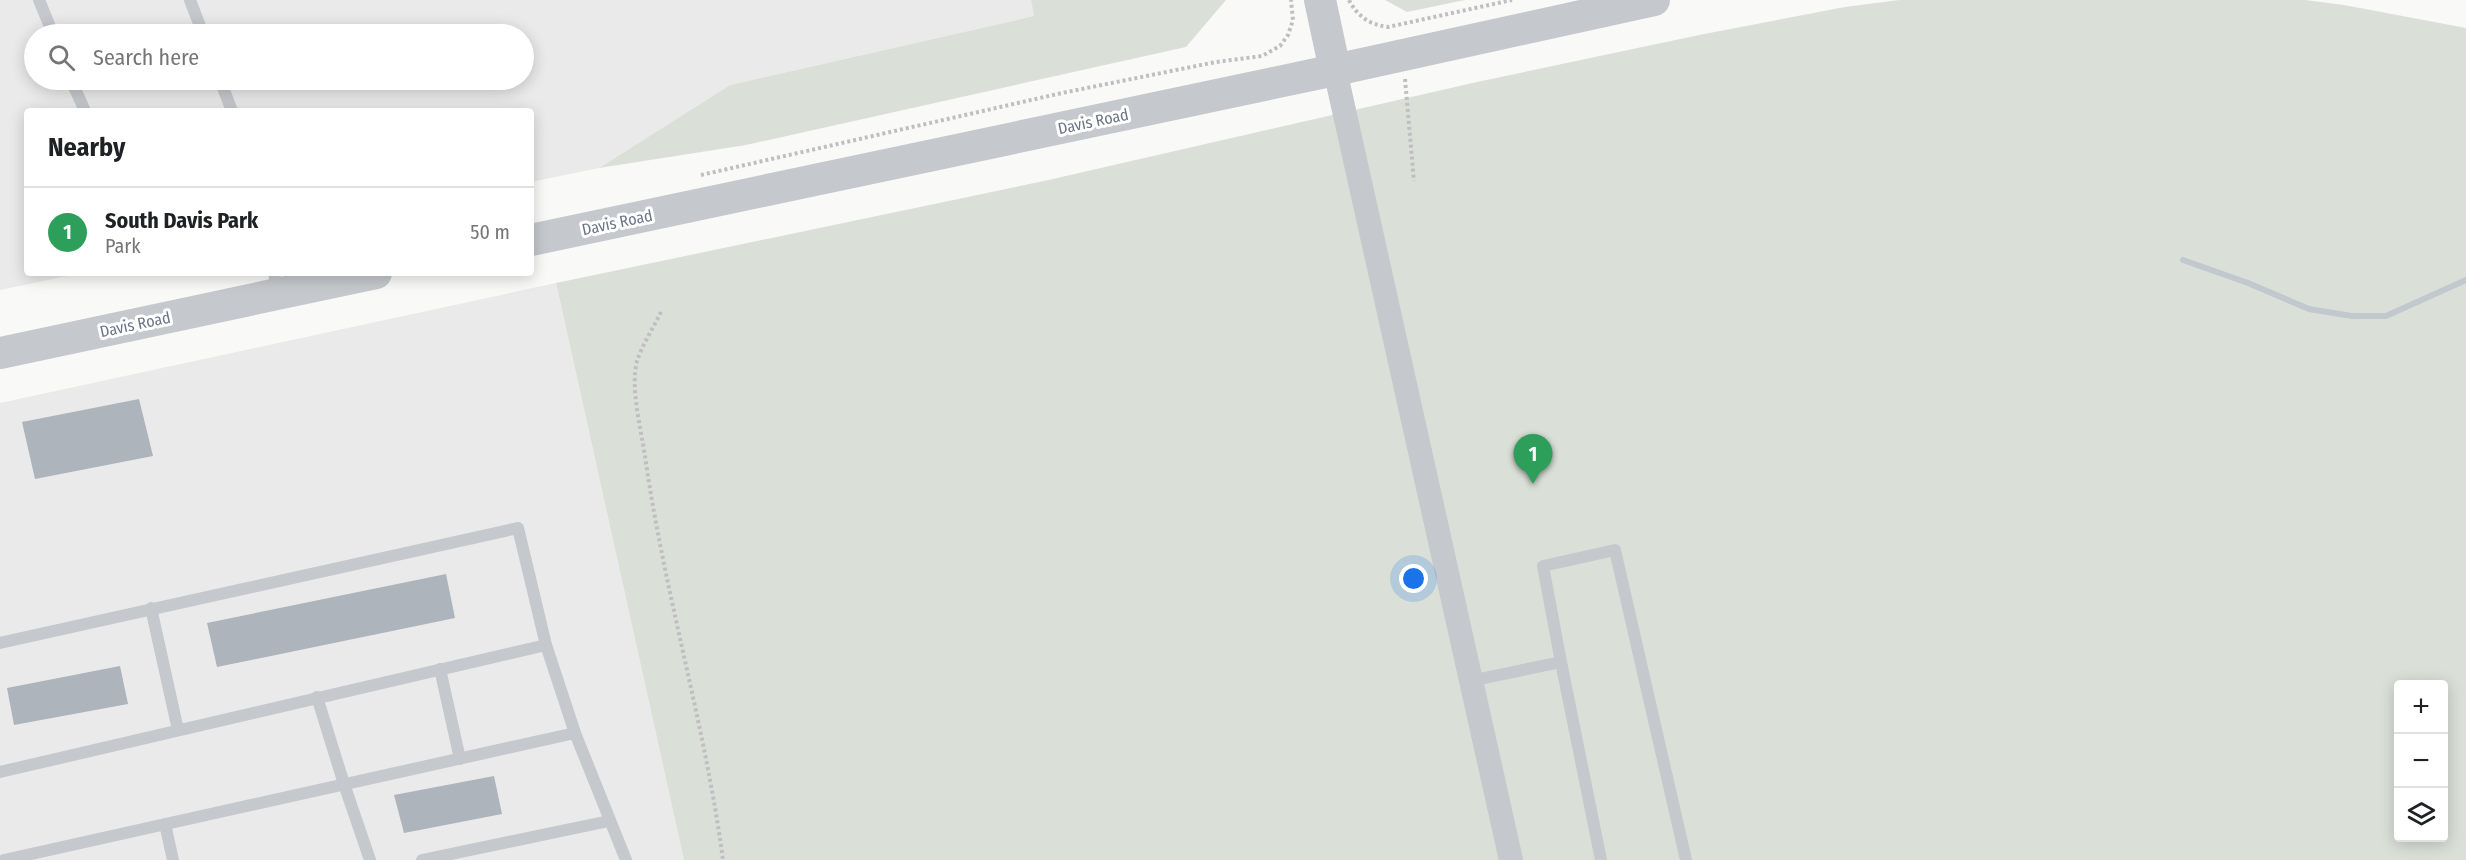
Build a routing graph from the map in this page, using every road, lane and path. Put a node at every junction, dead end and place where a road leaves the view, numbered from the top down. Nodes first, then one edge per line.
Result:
1 (39, 0) edge
2 (190, 0) edge
3 (1291, 0) edge
4 (1320, 0) edge
5 (1349, 0) edge
6 (1512, 0) edge
7 (1654, 0) edge
8 (49, 24) edge
9 (199, 24) edge
10 (1335, 70) junction
11 (1405, 78) dead end
12 (76, 90) edge
13 (223, 90) edge
14 (84, 108) edge
15 (227, 108) edge
16 (694, 177) dead end
17 (1414, 181) dead end
18 (534, 239) edge
19 (346, 276) edge
20 (276, 283) edge
21 (661, 312) dead end
22 (0, 352) edge
23 (151, 608) junction
24 (0, 643) edge
25 (546, 645) junction
26 (1561, 662) junction
27 (440, 669) junction
28 (1470, 681) junction
29 (317, 697) junction
30 (178, 730) junction
31 (575, 733) junction
32 (460, 759) junction
33 (0, 772) edge
34 (344, 784) junction
35 (609, 821) junction
36 (165, 824) junction
37 (4, 860) edge
38 (173, 860) edge
39 (370, 860) edge
40 (422, 860) edge
41 (626, 860) edge
42 (723, 860) edge
43 (1511, 860) edge
44 (1601, 860) edge
45 (1686, 860) edge

1 - 8 lane
2 - 9 lane
3 - 16 path
4 - 10 street
5 - 6 path
7 - 10 street, Davis Road
10 - 18 street, Davis Road
10 - 28 street
11 - 17 path
12 - 14 lane
13 - 15 lane
19 - 20 street, Davis Road
20 - 22 street, Davis Road
21 - 42 path
23 - 24 lane
23 - 25 lane
23 - 30 lane
25 - 27 lane
25 - 31 lane
26 - 28 lane
26 - 44 lane
26 - 45 lane
27 - 29 lane
27 - 32 lane
28 - 43 street
29 - 30 lane
29 - 34 lane
30 - 33 lane
31 - 32 lane
31 - 35 lane
32 - 34 lane
34 - 36 lane
34 - 39 lane
35 - 40 lane
35 - 41 lane
36 - 37 lane
36 - 38 lane

